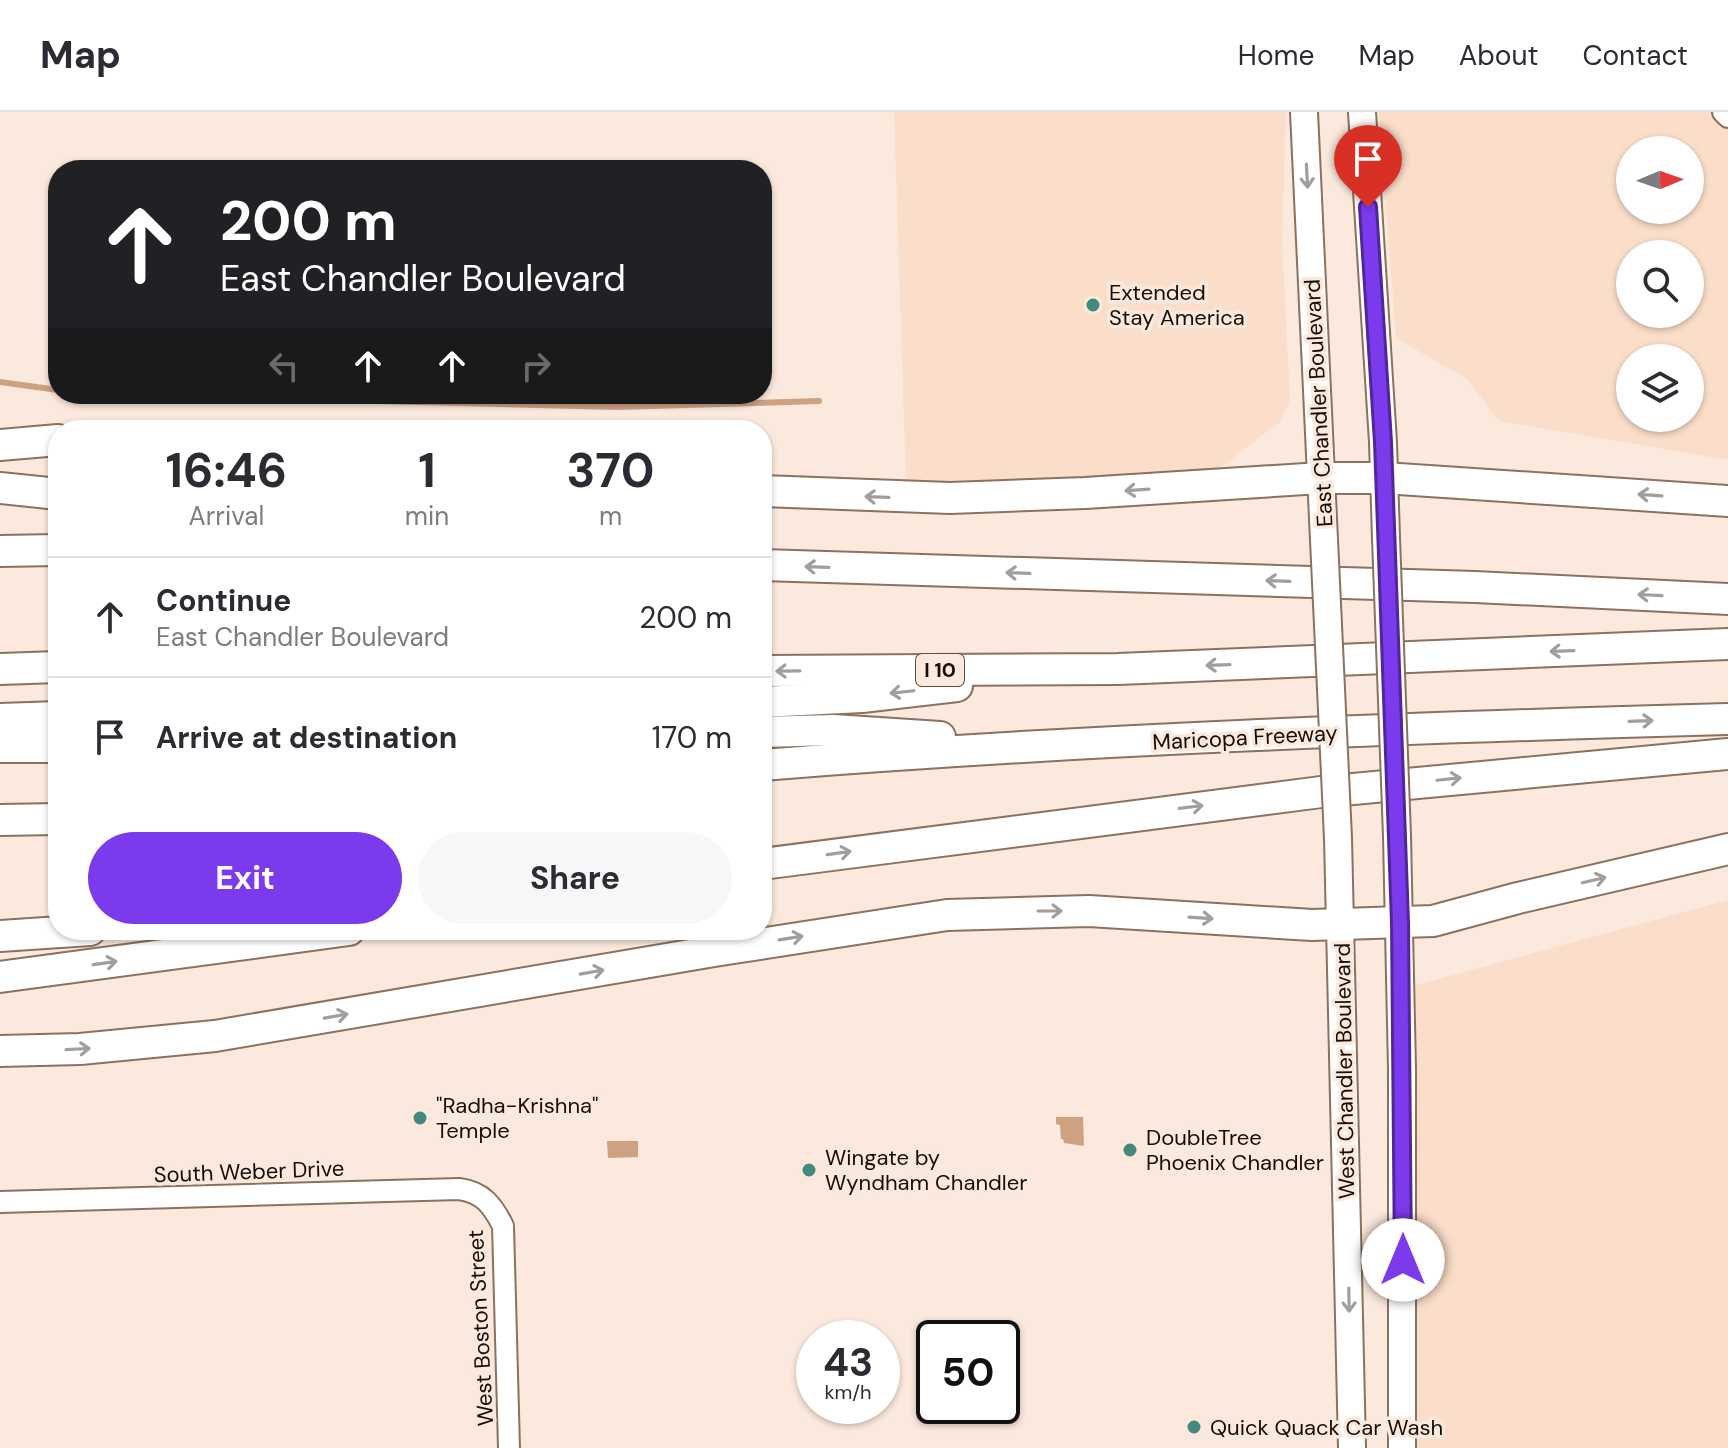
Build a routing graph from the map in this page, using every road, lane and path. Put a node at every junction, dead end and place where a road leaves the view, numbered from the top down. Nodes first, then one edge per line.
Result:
1 (1304, 112) edge
2 (1362, 112) edge
3 (1723, 112) edge
4 (1728, 117) edge
5 (48, 441) edge
6 (0, 445) edge
7 (1321, 478) junction
8 (1384, 478) junction
9 (9, 489) edge
10 (772, 492) edge
11 (48, 493) edge
12 (1728, 501) edge
13 (48, 550) edge
14 (0, 551) edge
15 (772, 565) edge
16 (1728, 599) edge
17 (1728, 644) edge
18 (48, 667) edge
19 (0, 669) edge
20 (1118, 669) junction
21 (772, 671) edge
22 (1331, 694) joint
23 (772, 702) edge
24 (48, 717) edge
25 (0, 719) edge
26 (1728, 719) edge
27 (772, 732) edge
28 (1060, 746) junction
29 (0, 747) edge
30 (48, 747) edge
31 (1728, 754) edge
32 (772, 764) edge
33 (48, 819) edge
34 (0, 820) edge
35 (1728, 849) edge
36 (772, 863) edge
37 (1400, 923) junction
38 (1340, 925) junction
39 (48, 933) edge
40 (0, 936) edge
41 (275, 940) edge
42 (0, 977) edge
43 (0, 1051) edge
44 (0, 1202) edge
45 (493, 1206) joint
46 (509, 1448) edge
47 (1352, 1448) edge
48 (1402, 1448) edge

1 -> 7 main road, East Chandler Boulevard
2 - 8 main road
3 - 4 street
5 - 6 highway
7 - 8 highway
7 -> 10 highway
7 - 22 main road, East Chandler Boulevard, bridge
12 -> 8 highway
8 - 37 main road, bridge
9 - 11 highway
13 - 14 highway
16 -> 15 highway
17 -> 20 highway, I 10
18 - 19 highway
20 -> 21 highway, I 10
20 -> 23 highway
22 - 38 main road, West Chandler Boulevard, bridge
24 - 25 highway
28 -> 26 highway, Maricopa Freeway
27 - 28 highway
28 - 32 highway, Maricopa Freeway
29 - 30 highway
36 -> 31 highway
33 - 34 highway
37 -> 35 highway
37 - 38 highway
37 - 48 main road
43 -> 38 highway
38 -> 47 main road, West Chandler Boulevard
39 - 40 highway
42 -> 41 highway
44 - 45 street, South Weber Drive
45 - 46 street, West Boston Street

